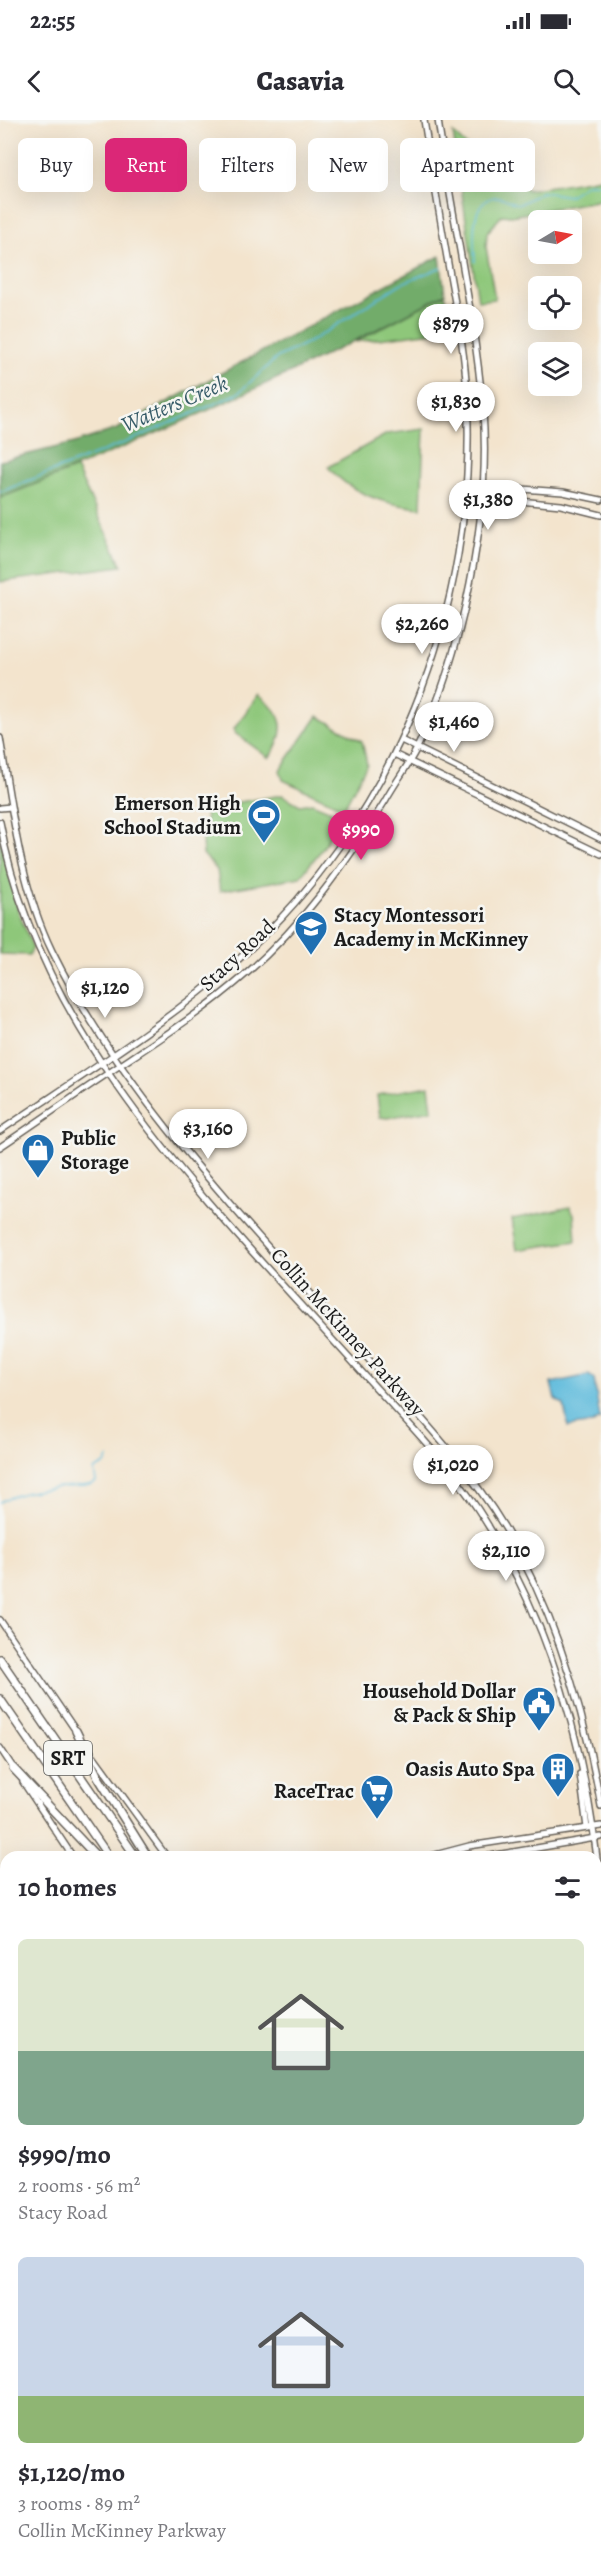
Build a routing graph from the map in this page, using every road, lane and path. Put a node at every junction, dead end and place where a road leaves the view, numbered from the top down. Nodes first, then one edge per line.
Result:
1 (424, 120) edge
2 (438, 120) edge
3 (439, 130) junction
4 (426, 133) junction
5 (467, 485) junction
6 (482, 486) junction
7 (466, 496) junction
8 (481, 498) junction
9 (601, 500) edge
10 (601, 515) edge
11 (0, 738) edge
12 (401, 740) junction
13 (417, 748) junction
14 (394, 754) junction
15 (409, 761) junction
16 (11, 807) junction
17 (0, 808) edge
18 (0, 822) edge
19 (601, 839) edge
20 (601, 854) edge
21 (317, 876) junction
22 (329, 885) junction
23 (115, 1054) junction
24 (103, 1062) junction
25 (121, 1065) junction
26 (109, 1072) junction
27 (0, 1131) edge
28 (0, 1147) edge
29 (0, 1620) edge
30 (0, 1659) edge
31 (0, 1699) edge
32 (76, 1731) junction
33 (0, 1748) edge
34 (13, 1768) junction
35 (601, 1806) edge
36 (601, 1826) edge
37 (589, 1828) junction
38 (601, 1837) edge
39 (593, 1838) junction
40 (70, 1851) edge
41 (91, 1851) edge
42 (105, 1851) edge
43 (132, 1851) edge
44 (144, 1851) edge
45 (163, 1851) edge
46 (450, 1851) edge
47 (518, 1851) edge
48 (595, 1851) edge

1 - 4 main road, Stacy Road
2 - 3 main road, Stacy Road
3 - 4 main road
3 - 6 main road, Stacy Road
4 - 5 main road, Stacy Road
5 - 6 main road
5 - 7 main road, Stacy Road
6 - 8 main road, Stacy Road
6 - 9 main road
7 - 8 main road
7 - 12 main road, Stacy Road
8 - 10 main road
8 - 13 main road, Stacy Road
11 - 16 main road, Collin McKinney Parkway
12 - 13 main road
12 - 14 main road, Stacy Road
13 - 15 main road, Stacy Road
13 - 19 main road
14 - 15 main road
14 - 21 main road, Stacy Road
15 - 20 main road
15 - 22 main road, Stacy Road
16 - 17 main road
16 - 23 main road, Collin McKinney Parkway
18 - 24 main road, Collin McKinney Parkway
21 - 22 main road
21 - 23 main road, Stacy Road
22 - 25 main road, Stacy Road
23 - 24 main road, Stacy Road
23 - 25 main road, Collin McKinney Parkway
24 - 26 main road, Collin McKinney Parkway
24 - 27 main road, Stacy Road
25 - 26 main road, Stacy Road
25 - 35 main road, Collin McKinney Parkway
26 - 28 main road, Stacy Road
26 - 37 main road, Collin McKinney Parkway
29 - 32 main road
30 - 43 highway, SRT
31 - 42 highway, SRT
32 - 44 highway
32 - 45 main road
33 - 34 main road
34 - 40 main road
34 - 41 highway
36 - 37 main road
37 - 39 main road, Collin McKinney Parkway
37 - 46 main road
38 - 39 main road
39 - 47 main road
39 - 48 main road, Collin McKinney Parkway

